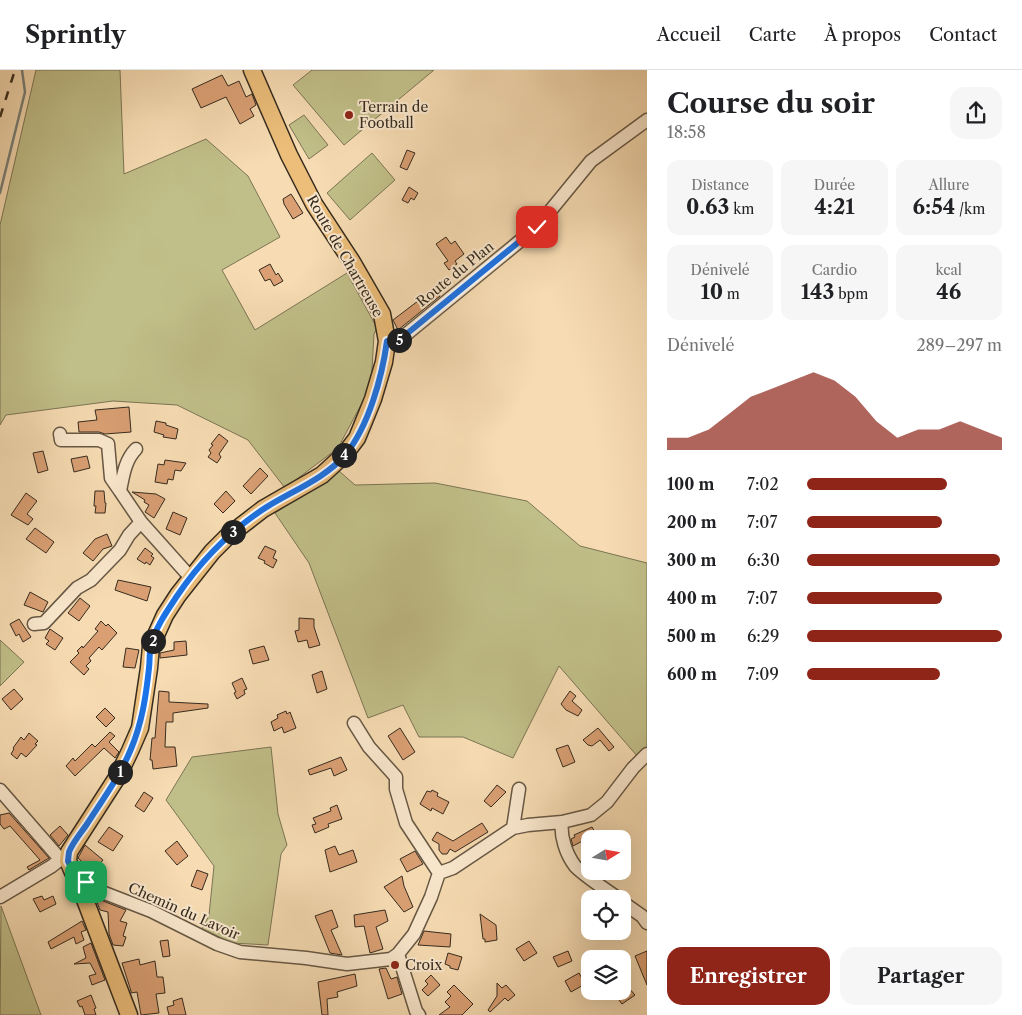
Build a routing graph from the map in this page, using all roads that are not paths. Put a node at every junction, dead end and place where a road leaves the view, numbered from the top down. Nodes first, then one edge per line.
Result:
1 (252, 70) edge
2 (647, 120) edge
3 (387, 341) junction
4 (60, 434) dead end
5 (136, 449) dead end
6 (120, 491) junction
7 (141, 522) junction
8 (191, 578) junction
9 (34, 624) dead end
10 (354, 723) dead end
11 (647, 754) edge
12 (518, 789) dead end
13 (0, 790) edge
14 (562, 822) junction
15 (512, 828) junction
16 (64, 858) junction
17 (439, 873) junction
18 (78, 882) junction
19 (607, 890) edge
20 (0, 897) edge
21 (631, 908) edge
22 (647, 923) edge
23 (398, 954) junction
24 (129, 1015) edge
25 (419, 1015) edge

1 - 3 main road, Route de Chartreuse
2 - 3 street, Route du Plan
3 - 8 main road, Route de Chartreuse
4 - 6 street
5 - 6 street
6 - 7 street
7 - 8 street
7 - 9 street
8 - 16 main road, Route de Chartreuse
10 - 17 street
11 - 14 street
12 - 15 street
13 - 16 street
14 - 15 street
14 - 19 street
15 - 17 street
16 - 18 main road
16 - 20 street
17 - 23 street
18 - 23 street, Chemin du Lavoir
18 - 24 main road
21 - 22 street
23 - 25 street

